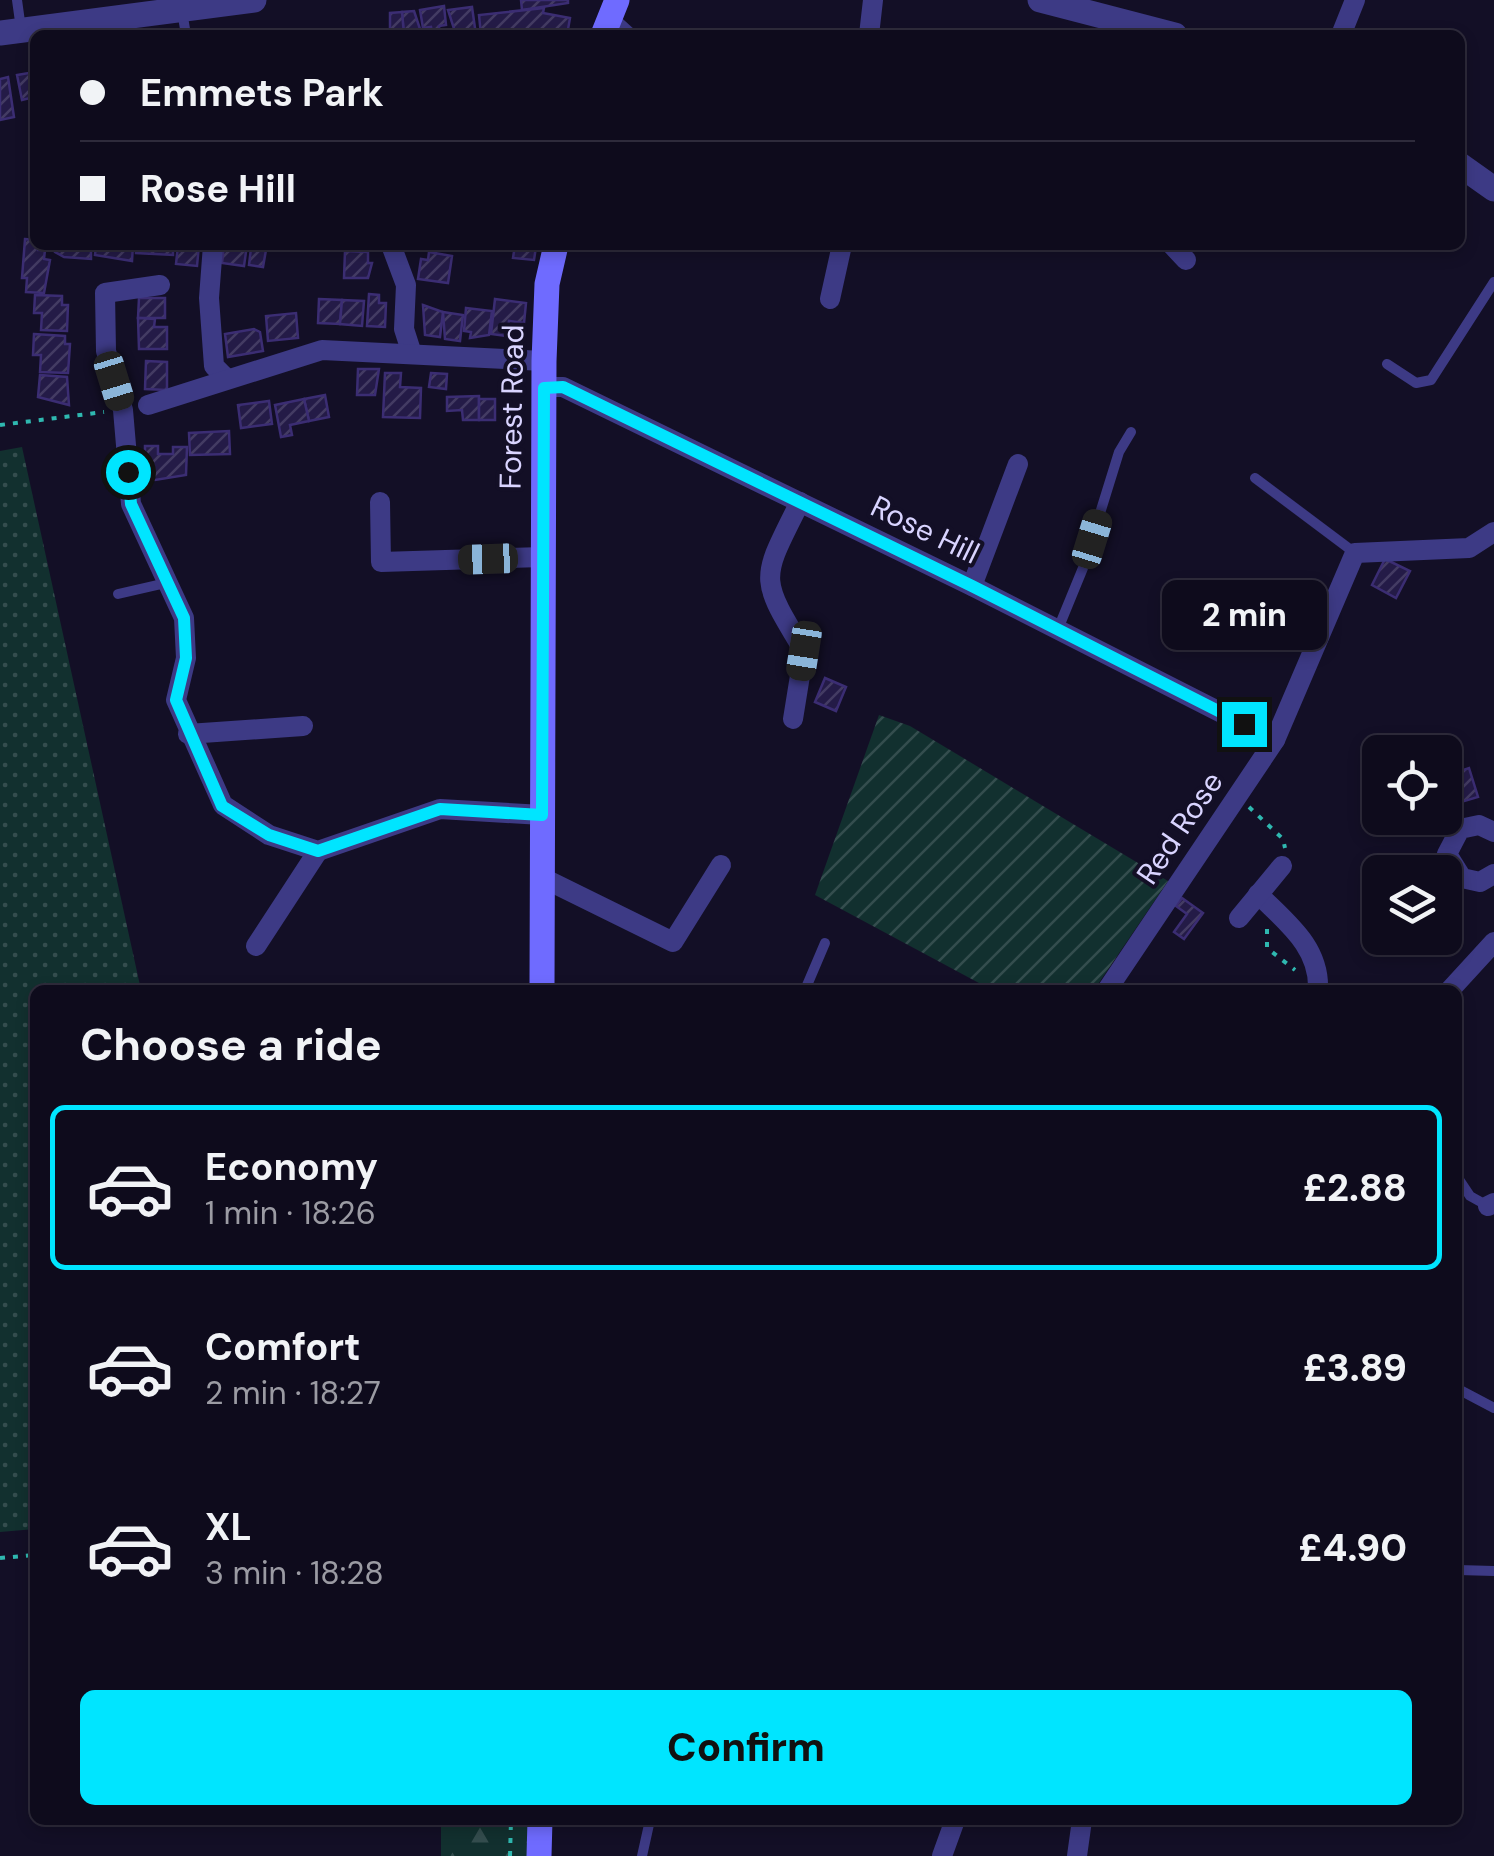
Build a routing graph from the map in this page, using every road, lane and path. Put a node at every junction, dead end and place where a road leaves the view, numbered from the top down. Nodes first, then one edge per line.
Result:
1 (17, 0) edge
2 (254, 0) edge
3 (873, 0) edge
4 (1040, 0) edge
5 (1355, 0) edge
6 (209, 3) edge
7 (184, 22) edge
8 (1114, 27) edge
9 (66, 30) edge
10 (870, 30) edge
11 (1343, 30) edge
12 (10, 32) edge
13 (1465, 168) edge
14 (1494, 189) edge
15 (213, 250) edge
16 (393, 250) edge
17 (555, 250) edge
18 (841, 250) edge
19 (1494, 282) edge
20 (160, 286) dead end
21 (830, 298) dead end
22 (412, 354) junction
23 (544, 361) junction
24 (1387, 364) dead end
25 (227, 379) junction
26 (544, 388) junction
27 (148, 405) dead end
28 (123, 410) junction
29 (0, 424) edge
30 (1131, 432) dead end
31 (1018, 464) dead end
32 (1254, 478) dead end
33 (380, 502) dead end
34 (800, 502) junction
35 (1494, 532) edge
36 (1355, 553) junction
37 (543, 557) junction
38 (166, 582) junction
39 (972, 586) junction
40 (118, 594) dead end
41 (1058, 628) junction
42 (793, 719) dead end
43 (303, 726) dead end
44 (188, 734) junction
45 (1275, 740) junction
46 (1237, 798) junction
47 (542, 815) junction
48 (1492, 826) edge
49 (318, 851) junction
50 (720, 865) dead end
51 (1282, 866) joint
52 (1494, 874) edge
53 (541, 878) junction
54 (1258, 894) junction
55 (1239, 918) dead end
56 (1268, 919) dead end
57 (824, 943) dead end
58 (1493, 945) edge
59 (256, 946) dead end
60 (1296, 971) dead end
61 (542, 985) edge
62 (808, 985) edge
63 (1109, 985) edge
64 (1318, 985) edge
65 (1455, 985) edge
66 (1462, 1184) edge
67 (1491, 1204) edge
68 (1462, 1392) edge
69 (1494, 1408) edge
70 (30, 1555) edge
71 (0, 1558) edge
72 (1462, 1570) edge
73 (1494, 1571) edge
74 (510, 1825) edge
75 (540, 1825) edge
76 (649, 1825) edge
77 (953, 1825) edge
78 (1081, 1825) edge
79 (510, 1856) edge
80 (540, 1856) edge
81 (642, 1856) edge
82 (942, 1856) edge
83 (1078, 1856) edge

1 - 12 lane
2 - 6 street
3 - 10 street
4 - 8 street
5 - 11 street
6 - 7 street
7 - 9 street
13 - 14 street
15 - 25 street
16 - 22 street
17 - 23 main road, Forest Road
18 - 21 street
19 - 24 lane
20 - 28 street
22 - 23 street
22 - 25 street
23 - 26 main road, Forest Road
25 - 27 street
26 - 34 street, Rose Hill
26 - 37 main road, Forest Road
28 - 29 path
28 - 38 street
30 - 41 lane
31 - 39 street
32 - 36 lane
33 - 37 street
34 - 39 street, Rose Hill
34 - 42 street
35 - 36 street
36 - 45 street, Red Rose
37 - 47 main road, Forest Road
38 - 40 lane
38 - 44 street
39 - 41 street, Rose Hill
41 - 45 street, Rose Hill
43 - 44 street
44 - 49 street
45 - 46 street, Red Rose
46 - 51 path
46 - 63 street, Red Rose
47 - 49 street
47 - 53 main road, Forest Road
48 - 52 street
49 - 59 street
50 - 53 street
51 - 54 street
53 - 61 main road, Forest Road
54 - 55 street
54 - 64 street
56 - 60 path
57 - 62 lane
58 - 65 street
66 - 67 lane
68 - 69 lane
70 - 71 path
72 - 73 lane
74 - 79 path
75 - 80 main road
76 - 81 lane
77 - 82 street
78 - 83 street

